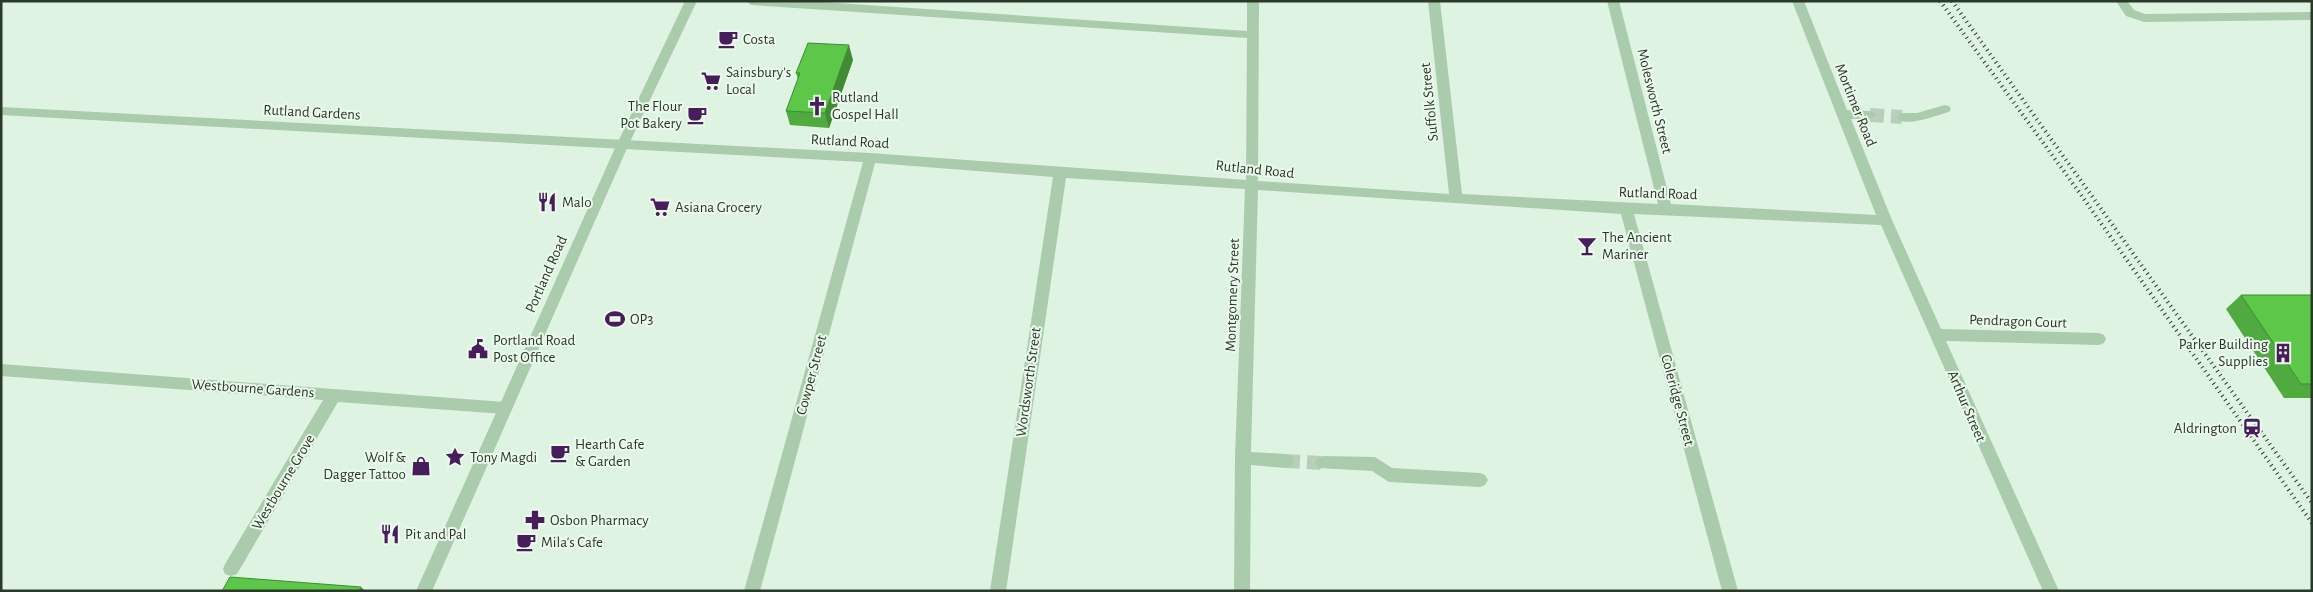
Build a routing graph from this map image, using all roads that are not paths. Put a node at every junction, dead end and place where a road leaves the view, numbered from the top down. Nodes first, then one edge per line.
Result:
1 (691, 1) edge
2 (751, 1) edge
3 (1253, 1) edge
4 (1434, 1) edge
5 (1613, 1) edge
6 (1798, 1) edge
7 (2121, 1) edge
8 (2312, 16) edge
9 (1252, 35) junction
10 (1945, 109) dead end
11 (1, 111) edge
12 (1842, 114) junction
13 (1870, 115) tunnel mouth
14 (1902, 117) tunnel mouth
15 (622, 146) junction
16 (870, 158) junction
17 (1060, 173) junction
18 (1252, 184) junction
19 (1456, 198) junction
20 (1626, 209) junction
21 (1666, 209) junction
22 (1885, 220) junction
23 (1936, 335) junction
24 (2098, 339) dead end
25 (1, 370) edge
26 (335, 394) junction
27 (504, 408) junction
28 (1243, 458) junction
29 (1286, 461) tunnel mouth
30 (1323, 463) tunnel mouth
31 (1480, 480) dead end
32 (231, 569) dead end
33 (424, 591) edge
34 (752, 591) edge
35 (998, 591) edge
36 (1242, 591) edge
37 (1730, 591) edge
38 (2051, 591) edge

1 - 15 street, Portland Road
2 - 9 street
3 - 9 street, Montgomery Street
4 - 19 street, Suffolk Street
5 - 21 street, Molesworth Street
6 - 12 street, Mortimer Road
7 - 8 street
9 - 18 street, Montgomery Street
10 - 14 street
11 - 15 street, Rutland Gardens
12 - 13 street
12 - 22 street, Mortimer Road
15 - 16 street, Rutland Road
15 - 27 street, Portland Road
16 - 17 street, Rutland Road
16 - 34 street, Cowper Street
17 - 18 street, Rutland Road
17 - 35 street, Wordsworth Street
18 - 19 street, Rutland Road
18 - 28 street, Montgomery Street
19 - 20 street, Rutland Road
20 - 21 street, Rutland Road
20 - 37 street, Coleridge Street
21 - 22 street, Rutland Road
22 - 23 street, Arthur Street
23 - 24 street, Pendragon Court
23 - 38 street, Arthur Street
25 - 26 street, Westbourne Gardens
26 - 27 street, Westbourne Gardens
26 - 32 street, Westbourne Grove
27 - 33 street, Portland Road
28 - 29 street
28 - 36 street, Montgomery Street
30 - 31 street

